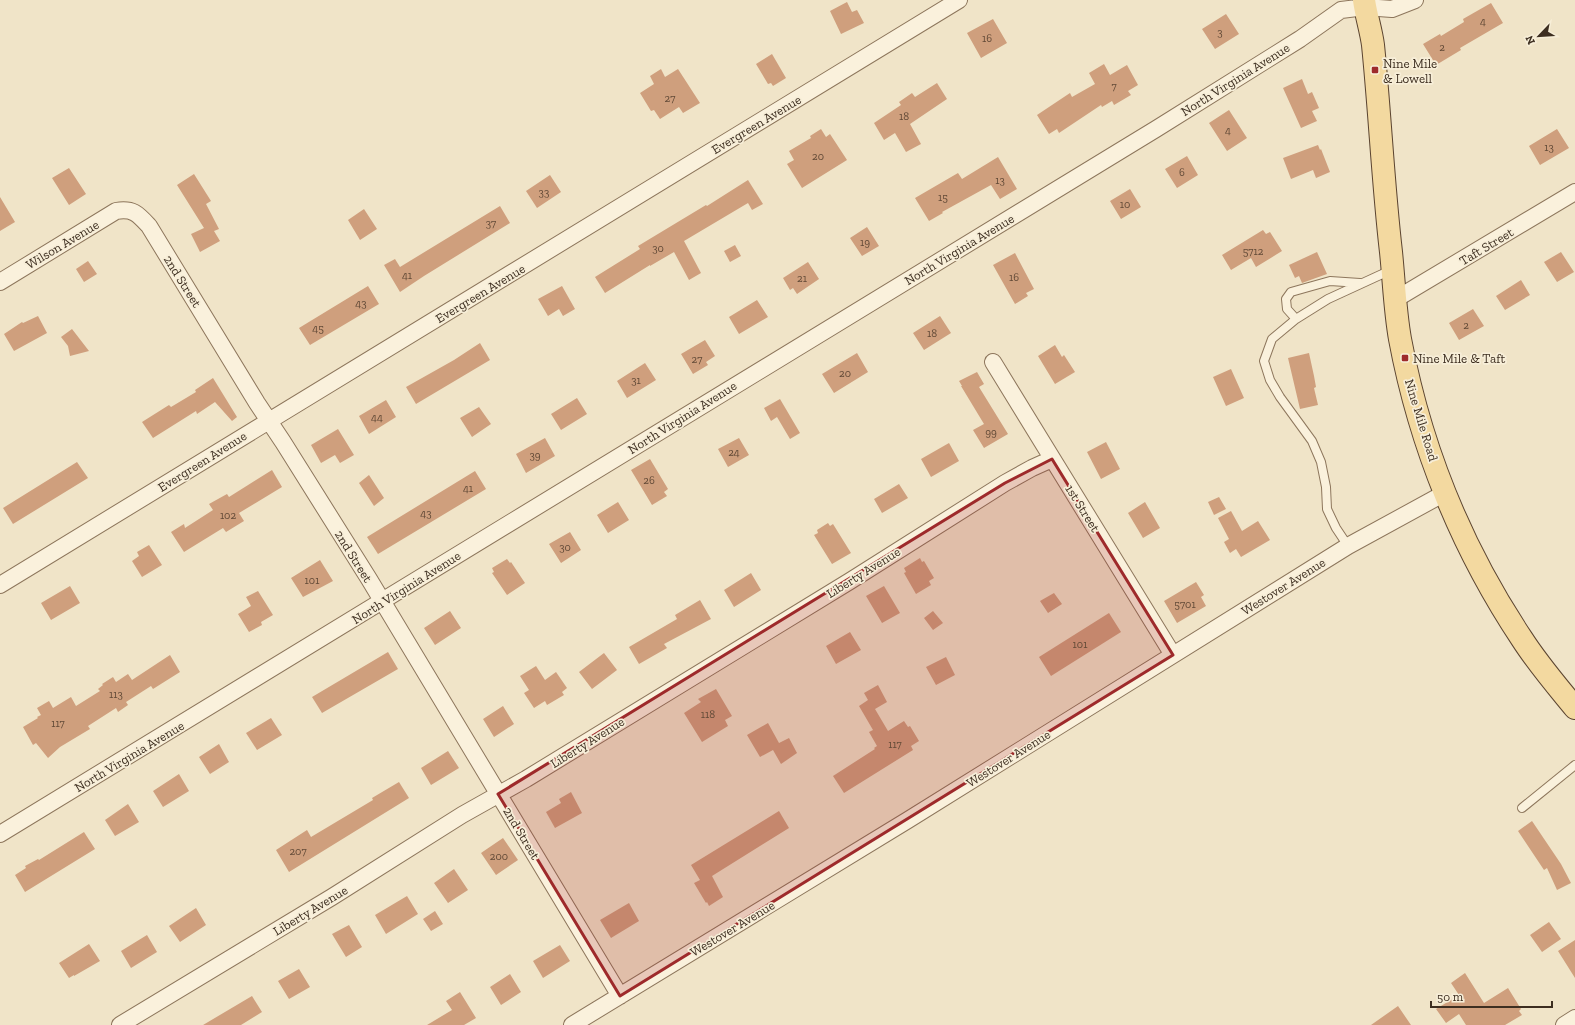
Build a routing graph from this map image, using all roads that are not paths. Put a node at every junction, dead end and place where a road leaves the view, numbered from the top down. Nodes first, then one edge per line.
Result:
1 (959, 0) edge
2 (1415, 0) edge
3 (1365, 4) edge
4 (1575, 192) edge
5 (125, 210) joint
6 (1393, 269) junction
7 (0, 282) edge
8 (1362, 283) junction
9 (1396, 300) junction
10 (1296, 319) junction
11 (993, 362) dead end
12 (268, 420) junction
13 (1052, 459) junction
14 (1445, 493) junction
15 (1348, 546) junction
16 (0, 585) edge
17 (382, 602) junction
18 (1173, 655) junction
19 (1575, 708) edge
20 (1574, 769) edge
21 (498, 794) junction
22 (1522, 808) dead end
23 (0, 834) edge
24 (620, 996) junction
25 (1575, 1018) edge
26 (120, 1025) edge
27 (572, 1025) edge
28 (1564, 1025) edge

1 - 12 street, Evergreen Avenue
2 - 3 street, North Virginia Avenue
3 - 6 main road, Nine Mile Road
3 - 17 street, North Virginia Avenue
4 - 9 street, Taft Street
5 - 7 street, Wilson Avenue
5 - 12 street, 2nd Street
6 - 8 lane
6 - 9 main road, Nine Mile Road
8 - 10 lane
8 - 10 lane
9 - 14 main road, Nine Mile Road
10 - 15 lane
11 - 13 street, 1st Street
12 - 16 street, Evergreen Avenue
12 - 17 street, 2nd Street
13 - 18 street, 1st Street
13 - 21 street, Liberty Avenue
14 - 15 street, Westover Avenue
14 - 19 main road, Nine Mile Road
15 - 18 street, Westover Avenue
17 - 21 street, 2nd Street
17 - 23 street, North Virginia Avenue
18 - 24 street, Westover Avenue
20 - 22 lane
21 - 24 street, 2nd Street
21 - 26 street, Liberty Avenue
24 - 27 street, Westover Avenue
25 - 28 street

